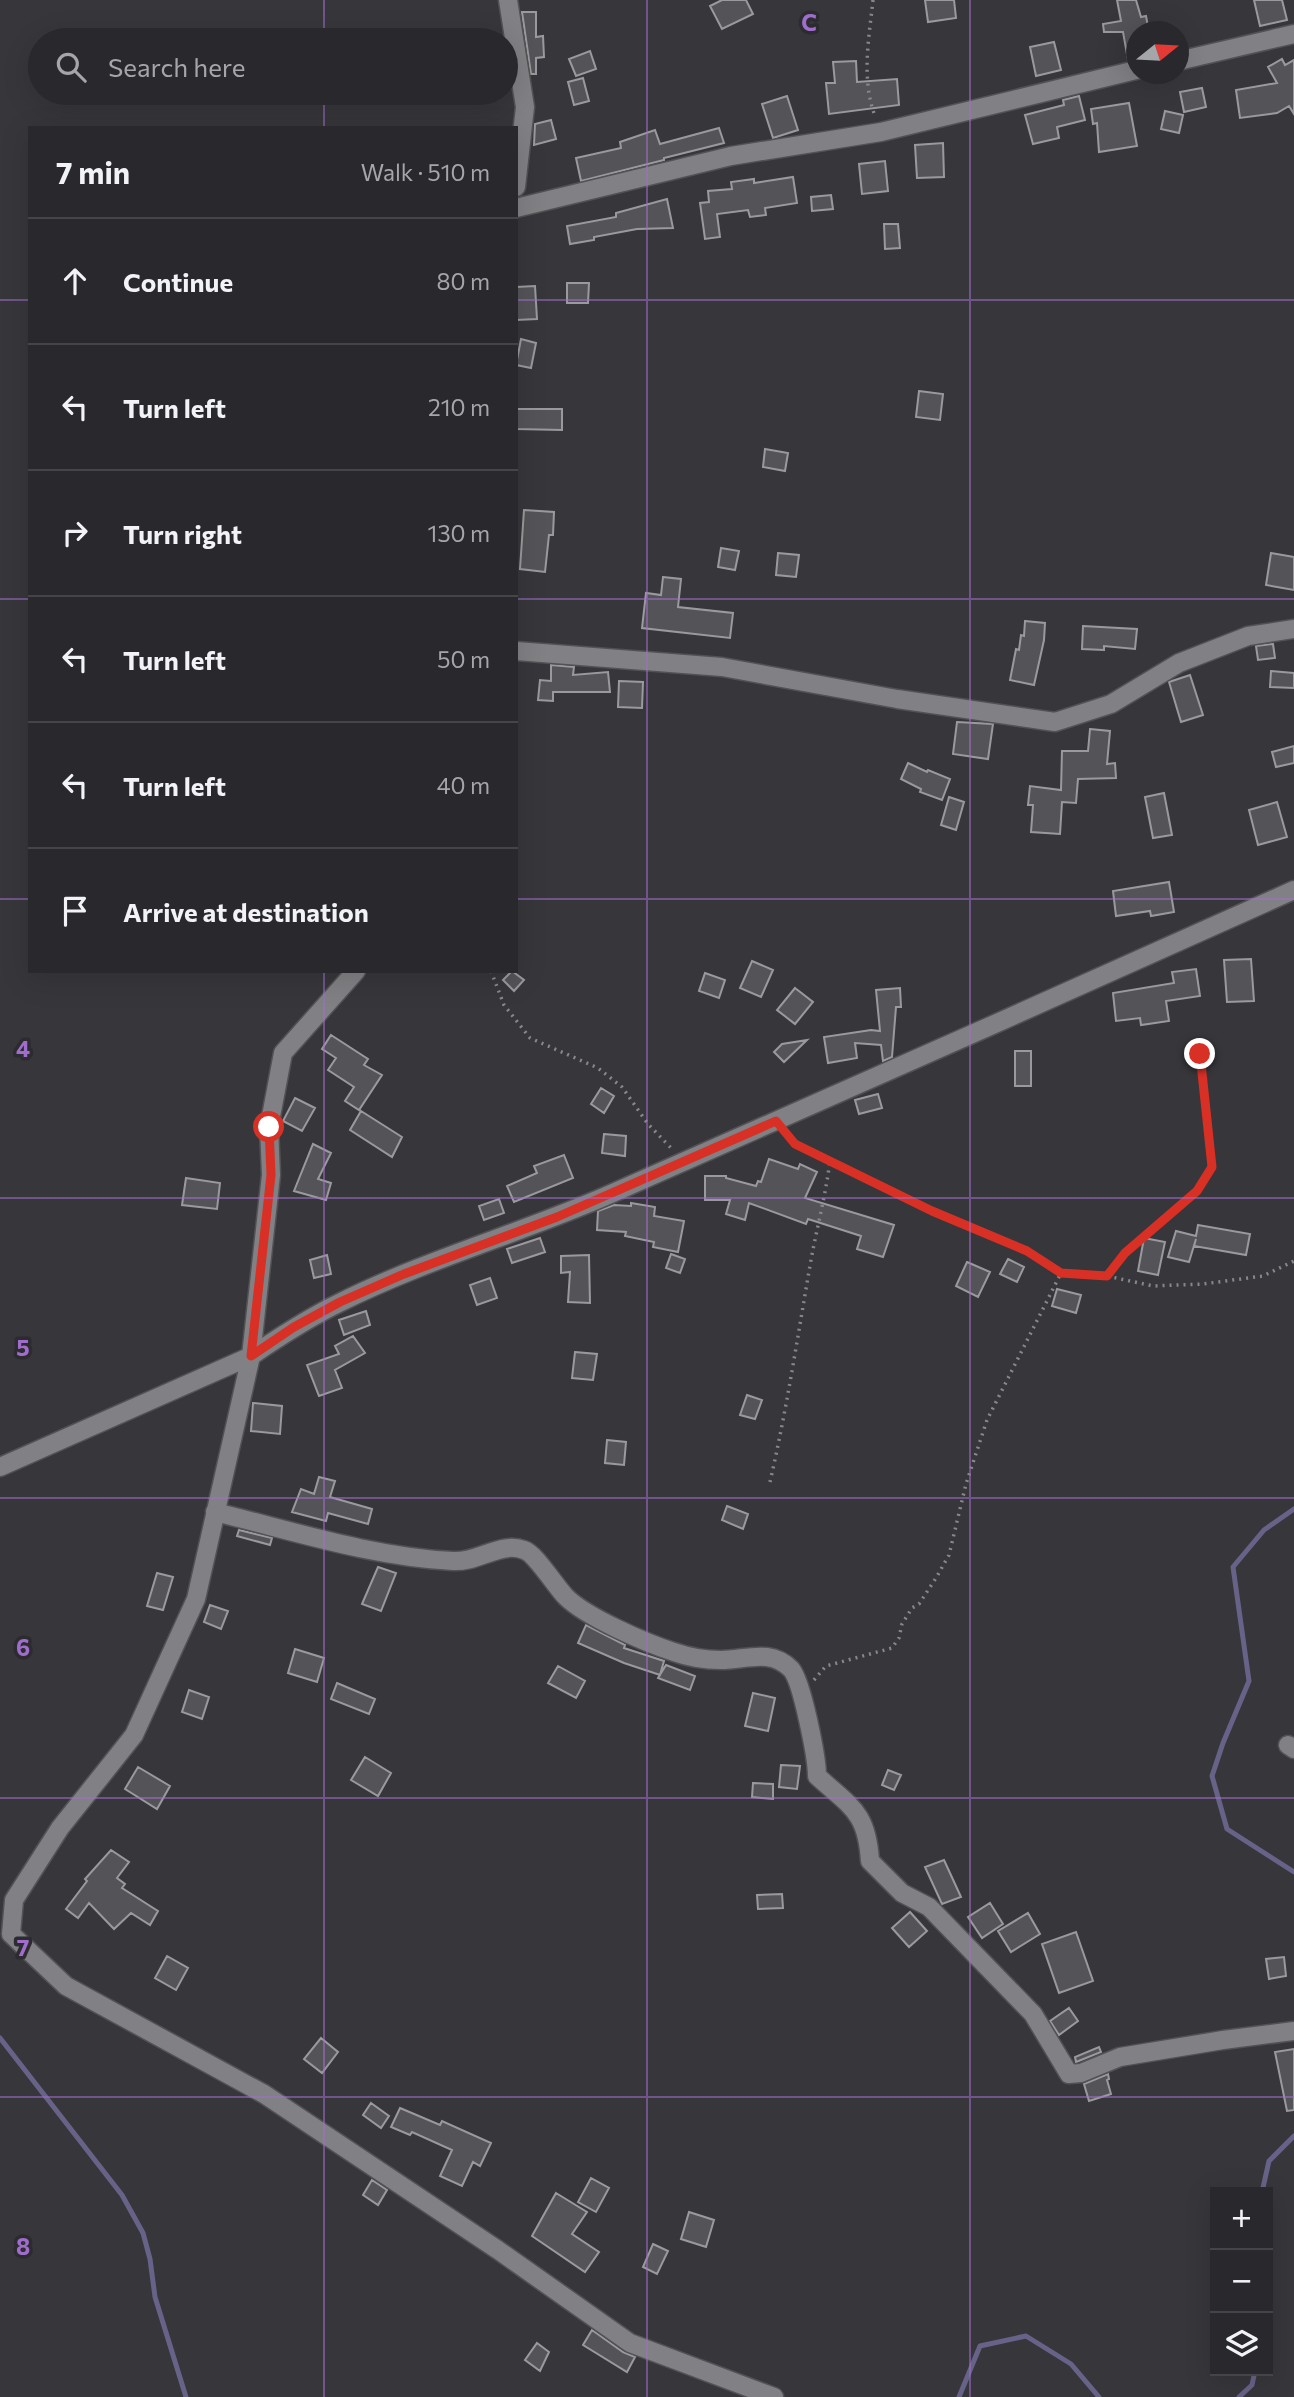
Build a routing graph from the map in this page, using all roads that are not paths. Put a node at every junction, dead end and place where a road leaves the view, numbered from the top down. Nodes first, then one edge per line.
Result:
1 (508, 0) edge
2 (512, 28) edge
3 (1294, 34) edge
4 (1189, 58) edge
5 (518, 63) edge
6 (1126, 72) edge
7 (518, 169) edge
8 (518, 208) edge
9 (1294, 629) edge
10 (518, 651) edge
11 (1294, 890) edge
12 (354, 973) edge
13 (251, 1356) junction
14 (0, 1467) edge
15 (215, 1512) junction
16 (1294, 2031) edge
17 (774, 2397) edge

1 - 2 street
3 - 4 street
5 - 7 street
6 - 8 street
9 - 10 street
11 - 13 street
12 - 13 street
13 - 14 street
13 - 15 street
15 - 16 street
15 - 17 street

